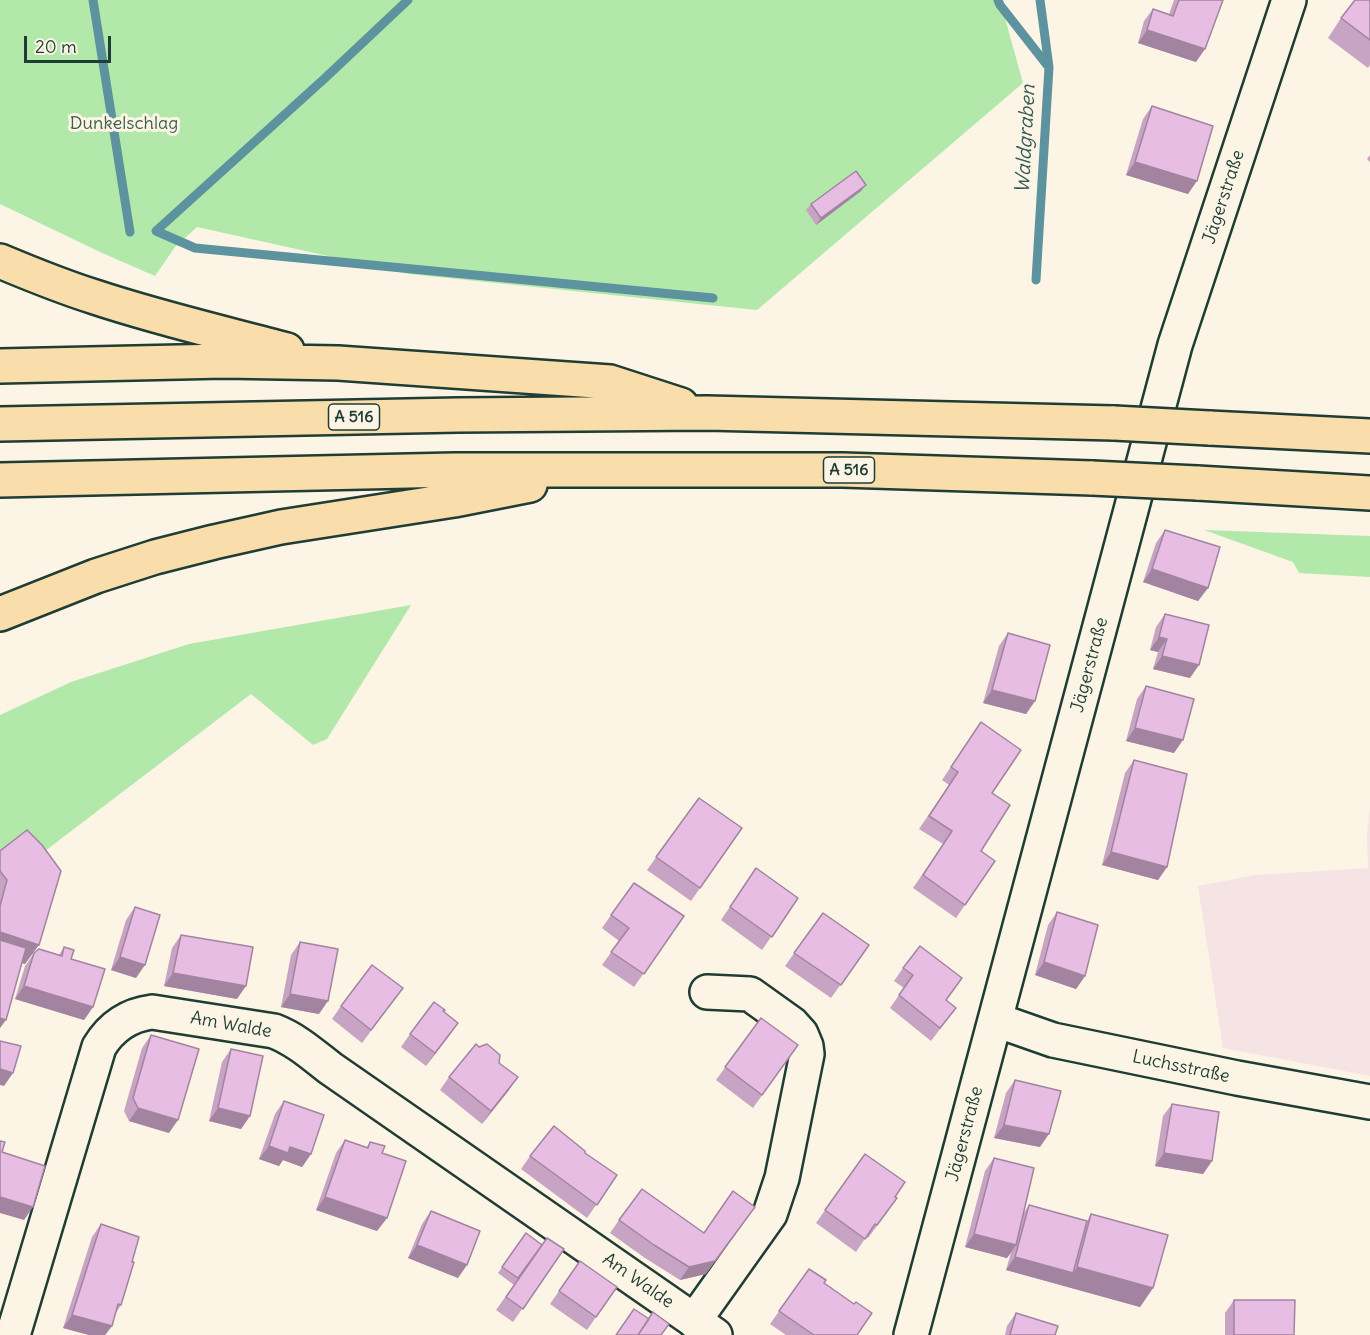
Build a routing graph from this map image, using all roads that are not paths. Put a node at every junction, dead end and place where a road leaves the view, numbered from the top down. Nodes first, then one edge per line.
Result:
1 (1289, 0) edge
2 (0, 261) edge
3 (338, 363) junction
4 (0, 366) edge
5 (707, 413) junction
6 (0, 424) edge
7 (1370, 436) edge
8 (606, 470) junction
9 (0, 480) edge
10 (1370, 493) edge
11 (0, 614) edge
12 (707, 992) dead end
13 (996, 1020) junction
14 (1370, 1102) edge
15 (704, 1328) edge
16 (13, 1335) edge
17 (911, 1335) edge

1 - 13 street, Jägerstraße
2 - 3 highway
3 - 4 highway
3 - 5 highway
5 - 6 highway, A 516
5 - 7 highway, A 516, bridge
8 - 9 highway, A 516
8 - 10 highway, A 516, bridge
8 - 11 highway
12 - 15 street, Am Walde
13 - 14 street, Luchsstraße
13 - 17 street, Jägerstraße
15 - 16 street, Am Walde

